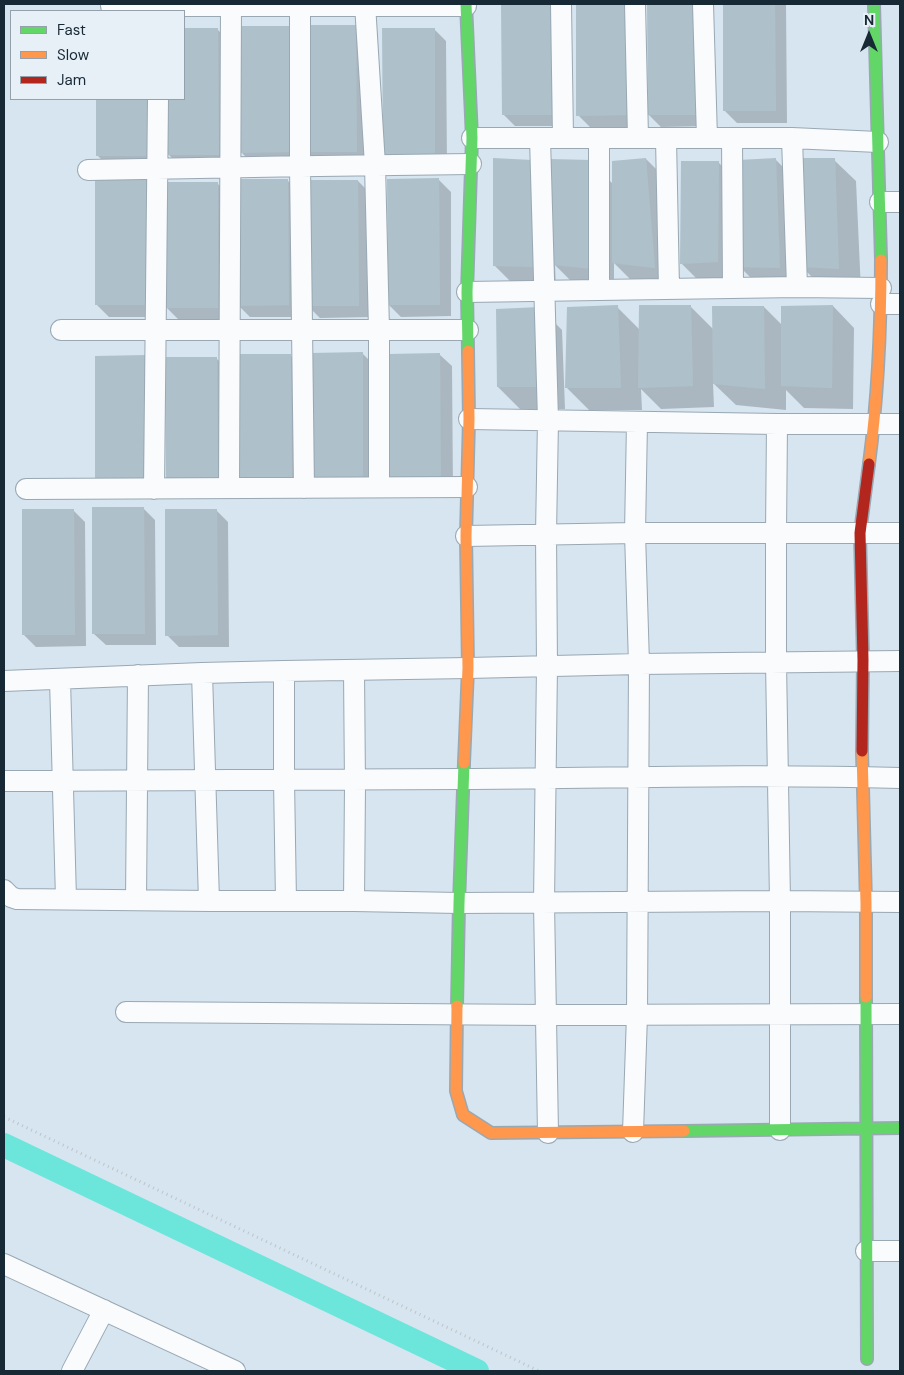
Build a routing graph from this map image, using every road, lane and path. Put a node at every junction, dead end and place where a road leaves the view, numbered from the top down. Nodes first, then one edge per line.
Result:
1 (561, 4) edge
2 (636, 4) edge
3 (703, 4) edge
4 (874, 4) edge
5 (231, 5) edge
6 (300, 5) edge
7 (365, 5) edge
8 (466, 5) edge
9 (111, 6) dead end
10 (157, 9) edge
11 (158, 100) edge
12 (472, 138) junction
13 (540, 138) junction
14 (563, 138) junction
15 (599, 138) junction
16 (638, 138) junction
17 (666, 138) junction
18 (707, 138) junction
19 (732, 138) junction
20 (792, 138) junction
21 (878, 142) junction
22 (471, 164) junction
23 (375, 165) junction
24 (300, 166) junction
25 (230, 168) junction
26 (158, 169) junction
27 (88, 170) dead end
28 (880, 202) junction
29 (900, 202) edge
30 (797, 287) junction
31 (733, 288) junction
32 (669, 289) junction
33 (599, 290) junction
34 (545, 291) junction
35 (467, 292) junction
36 (887, 299) edge
37 (61, 330) dead end
38 (156, 330) junction
39 (229, 330) junction
40 (302, 330) junction
41 (379, 330) junction
42 (468, 330) junction
43 (469, 419) junction
44 (548, 420) junction
45 (637, 422) junction
46 (777, 424) junction
47 (900, 424) edge
48 (874, 425) junction
49 (467, 487) junction
50 (229, 488) junction
51 (304, 488) junction
52 (380, 488) junction
53 (26, 489) dead end
54 (154, 489) junction
55 (635, 533) junction
56 (776, 533) junction
57 (860, 533) junction
58 (900, 533) edge
59 (546, 534) junction
60 (466, 536) junction
61 (863, 660) junction
62 (900, 661) edge
63 (776, 662) junction
64 (639, 664) junction
65 (547, 666) junction
66 (468, 668) junction
67 (354, 670) junction
68 (284, 671) junction
69 (202, 673) junction
70 (138, 675) junction
71 (60, 679) junction
72 (4, 681) edge
73 (638, 776) junction
74 (777, 776) junction
75 (862, 777) junction
76 (545, 778) junction
77 (900, 778) edge
78 (464, 779) junction
79 (137, 780) junction
80 (205, 780) junction
81 (284, 780) junction
82 (355, 780) junction
83 (4, 781) edge
84 (64, 781) junction
85 (4, 890) edge
86 (66, 899) junction
87 (136, 900) junction
88 (209, 901) junction
89 (286, 901) junction
90 (354, 901) junction
91 (780, 901) junction
92 (900, 902) edge
93 (459, 903) junction
94 (544, 903) junction
95 (637, 903) junction
96 (866, 903) junction
97 (126, 1012) dead end
98 (457, 1014) junction
99 (900, 1014) edge
100 (546, 1015) junction
101 (637, 1015) junction
102 (780, 1015) junction
103 (866, 1015) junction
104 (4, 1117) edge
105 (900, 1128) edge
106 (866, 1129) junction
107 (780, 1130) junction
108 (633, 1132) junction
109 (548, 1133) junction
110 (866, 1251) junction
111 (900, 1251) edge
112 (4, 1264) edge
113 (104, 1310) junction
114 (867, 1360) dead end
115 (72, 1371) edge
116 (235, 1371) edge
117 (539, 1371) edge

1 - 14 street
2 - 16 street
3 - 18 street
4 - 21 street
5 - 6 street
5 - 10 street
5 - 25 street
6 - 7 street
6 - 24 street
7 - 8 street
7 - 23 street
8 - 12 street
9 - 10 street
11 - 26 street
12 - 13 street
12 - 22 street
13 - 14 street
13 - 34 street
14 - 15 street
15 - 16 street
15 - 33 street
16 - 17 street
17 - 18 street
17 - 32 street
18 - 19 street
19 - 20 street
19 - 31 street
20 - 21 street
20 - 30 street
21 - 28 street
22 - 23 street
22 - 35 street
23 - 24 street
23 - 41 street
24 - 25 street
24 - 40 street
25 - 26 street
25 - 39 street
26 - 27 street
26 - 38 street
28 - 29 street
28 - 36 street
30 - 31 street
30 - 36 street
31 - 32 street
32 - 33 street
33 - 34 street
34 - 35 street
34 - 44 street
35 - 42 street
36 - 48 street
37 - 38 street
38 - 39 street
38 - 54 street
39 - 40 street
39 - 50 street
40 - 41 street
40 - 51 street
41 - 42 street
41 - 52 street
42 - 43 street
43 - 44 street
43 - 49 street
44 - 45 street
44 - 59 street
45 - 46 street
45 - 55 street
46 - 48 street
46 - 56 street
47 - 48 street
48 - 57 street
49 - 52 street
49 - 60 street
50 - 51 street
50 - 54 street
51 - 52 street
53 - 54 street
55 - 56 street
55 - 59 street
55 - 64 street
56 - 57 street
56 - 63 street
57 - 58 street
57 - 61 street
59 - 60 street
59 - 65 street
60 - 66 street
61 - 62 street
61 - 63 street
61 - 75 street
63 - 64 street
63 - 74 street
64 - 65 street
64 - 73 street
65 - 66 street
65 - 76 street
66 - 67 street
66 - 78 street
67 - 68 street
67 - 82 street
68 - 69 street
68 - 81 street
69 - 70 street
69 - 80 street
70 - 71 street
70 - 79 street
71 - 72 street
71 - 84 street
73 - 74 street
73 - 76 street
73 - 95 street
74 - 75 street
74 - 91 street
75 - 77 street
75 - 96 street
76 - 78 street
76 - 94 street
78 - 82 street
78 - 93 street
79 - 80 street
79 - 84 street
79 - 87 street
80 - 81 street
80 - 88 street
81 - 82 street
81 - 89 street
82 - 90 street
83 - 84 street
84 - 86 street
85 - 86 street
86 - 87 street
87 - 88 street
88 - 89 street
89 - 90 street
90 - 93 street
91 - 95 street
91 - 96 street
91 - 102 street
92 - 96 street
93 - 94 street
93 - 98 street
94 - 95 street
94 - 100 street
95 - 101 street
96 - 103 street
97 - 98 street
98 - 100 street
98 - 109 street
99 - 103 street
100 - 101 street
100 - 109 street
101 - 102 street
101 - 108 street
102 - 103 street
102 - 107 street
103 - 106 street
104 - 117 path
105 - 106 street
106 - 107 street
106 - 110 street
107 - 108 street
108 - 109 street
110 - 111 street
110 - 114 street
112 - 113 street
113 - 115 street
113 - 116 street

